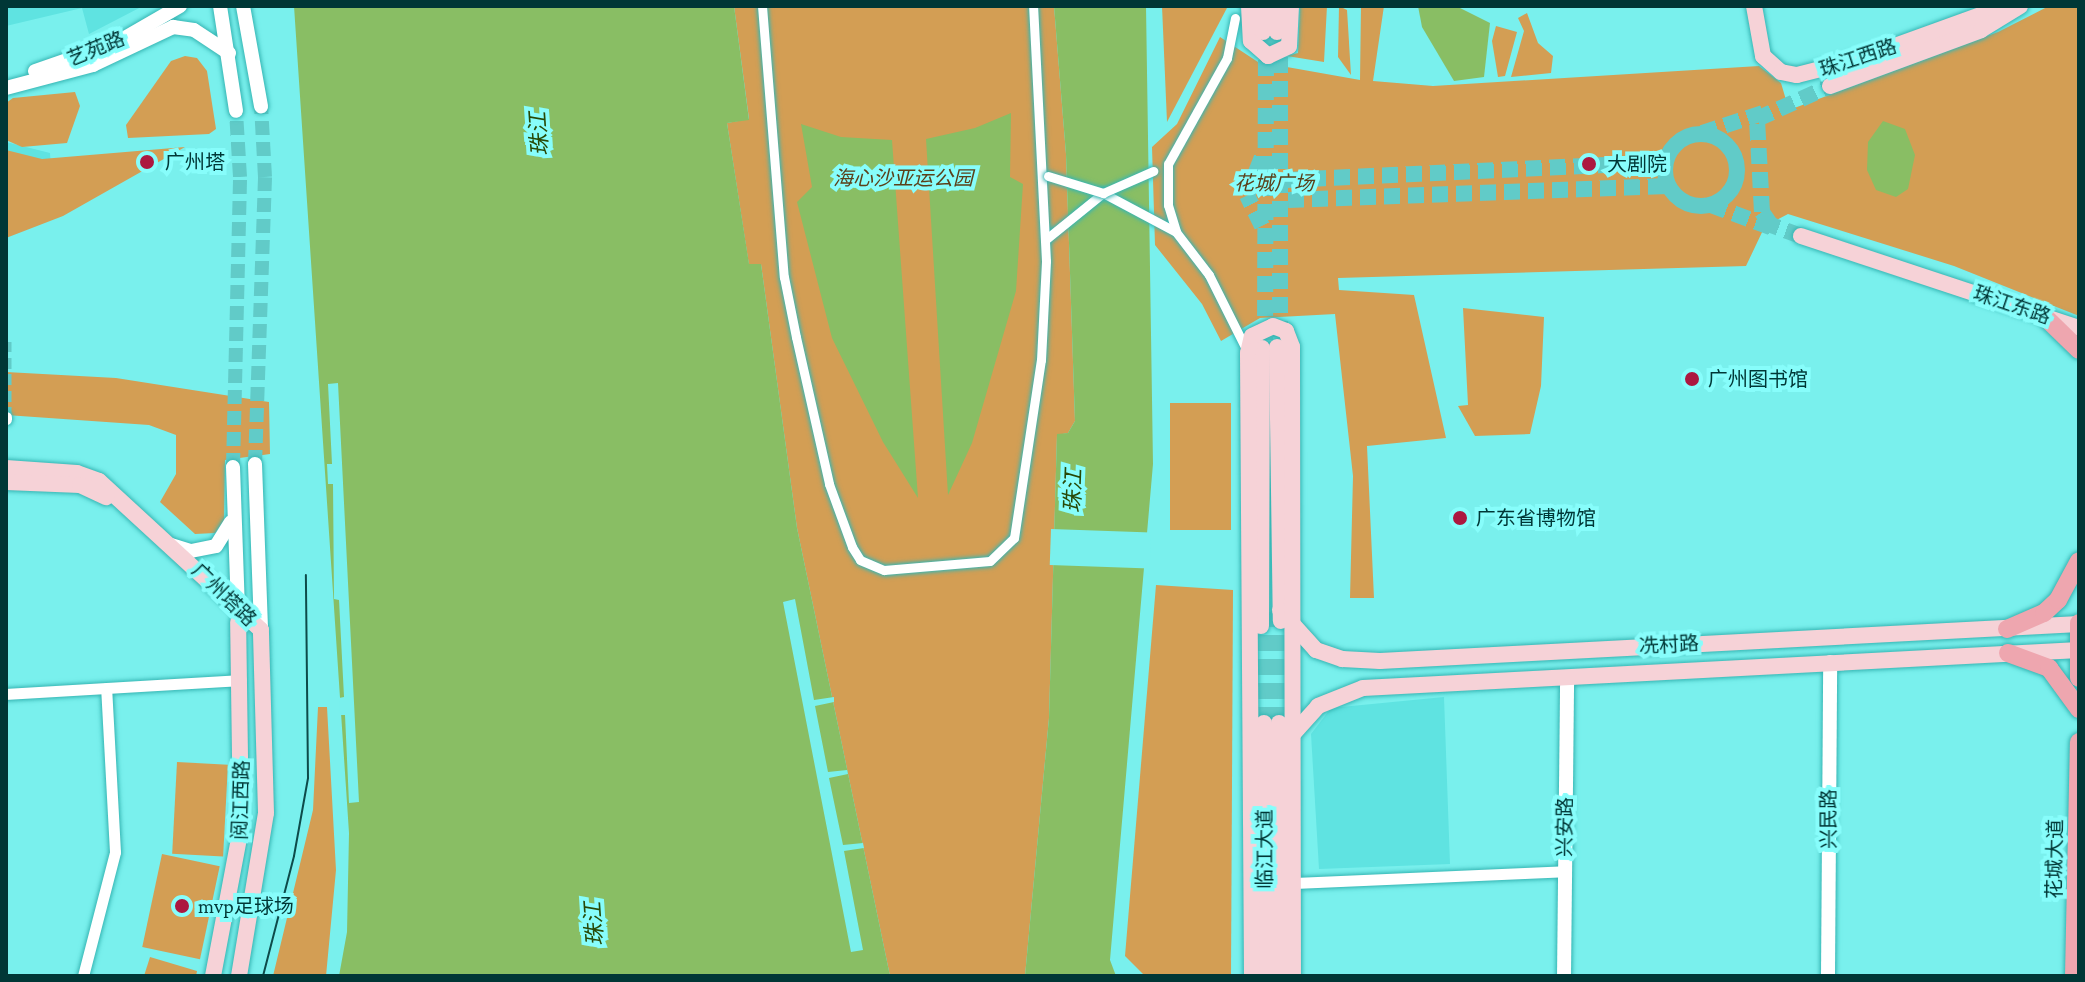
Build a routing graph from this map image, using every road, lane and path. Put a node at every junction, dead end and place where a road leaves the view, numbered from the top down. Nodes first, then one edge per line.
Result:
1 (180, 6) edge
2 (220, 6) edge
3 (243, 6) edge
4 (762, 6) edge
5 (1033, 6) edge
6 (1249, 6) edge
7 (1263, 6) edge
8 (1277, 6) edge
9 (1291, 6) edge
10 (1754, 6) edge
11 (2005, 6) edge
12 (2020, 6) edge
13 (1235, 18) dead end
14 (229, 53) junction
15 (6, 78) edge
16 (1830, 86) tunnel mouth
17 (6, 88) edge
18 (261, 106) tunnel mouth
19 (236, 111) tunnel mouth
20 (1168, 164) junction
21 (1044, 176) junction
22 (1103, 193) junction
23 (1176, 232) junction
24 (1801, 236) tunnel mouth
25 (1049, 238) junction
26 (2043, 315) junction
27 (2079, 328) edge
28 (1262, 350) junction
29 (2079, 350) edge
30 (255, 464) tunnel mouth
31 (233, 467) tunnel mouth
32 (6, 468) edge
33 (6, 482) edge
34 (234, 510) junction
35 (171, 545) junction
36 (2079, 561) edge
37 (1280, 610) junction
38 (2079, 612) edge
39 (238, 614) junction
40 (2079, 624) edge
41 (1292, 627) junction
42 (2007, 629) junction
43 (261, 630) junction
44 (2079, 650) edge
45 (2008, 653) junction
46 (1358, 661) junction
47 (1830, 662) junction
48 (1567, 678) junction
49 (2079, 678) edge
50 (241, 680) junction
51 (106, 688) junction
52 (1360, 689) junction
53 (1293, 693) junction
54 (6, 694) edge
55 (2079, 709) edge
56 (1265, 722) junction
57 (1294, 733) junction
58 (2079, 742) edge
59 (1565, 871) junction
60 (1294, 883) junction
61 (83, 976) edge
62 (213, 976) edge
63 (239, 976) edge
64 (1252, 976) edge
65 (1265, 976) edge
66 (1279, 976) edge
67 (1293, 976) edge
68 (1564, 976) edge
69 (1828, 976) edge
70 (2074, 976) edge

1 - 15 street, 艺苑路
2 - 14 street
3 - 18 street
4 - 25 street
5 - 21 street
6 - 9 main road
7 - 8 main road
10 - 11 main road, 珠江西路
12 - 16 main road
13 - 20 street
14 - 17 street, 艺苑路
14 - 19 street
20 - 22 street, bridge
20 - 23 street
21 - 22 street, bridge
21 - 25 street
22 - 23 street
22 - 25 street
23 - 28 street
24 - 26 main road, 珠江东路
26 - 27 main road, 珠江东路
26 - 29 main road
28 - 37 main road
28 - 41 main road
28 - 56 main road
30 - 43 street
31 - 34 street
32 - 35 main road, 广州塔路
33 - 39 main road, 广州塔路
34 - 35 street
34 - 39 street
35 - 39 main road, 广州塔路
36 - 42 main road
37 - 41 main road, 冼村路
37 - 53 main road
38 - 40 main road
39 - 43 main road, 广州塔路
39 - 50 main road, 阅江西路
40 - 42 main road, 冼村路
40 - 44 main road
41 - 46 main road, 冼村路
41 - 53 main road
42 - 45 main road
42 - 46 main road, 冼村路
43 - 63 main road, 阅江西路
44 - 45 main road, 冼村路
44 - 49 main road
45 - 47 main road, 冼村路
45 - 55 main road
46 - 52 main road
47 - 48 main road, 冼村路
47 - 69 street, 兴民路
48 - 52 main road, 冼村路
48 - 59 street, 兴安路
50 - 51 street
50 - 62 main road, 阅江西路
51 - 54 street
51 - 61 street
52 - 57 main road, 冼村路
53 - 57 main road
56 - 64 main road
56 - 65 main road, 临江大道
56 - 66 main road, 临江大道
57 - 60 main road
58 - 70 main road, 花城大道
59 - 60 street
59 - 68 street, 兴安路
60 - 67 main road

